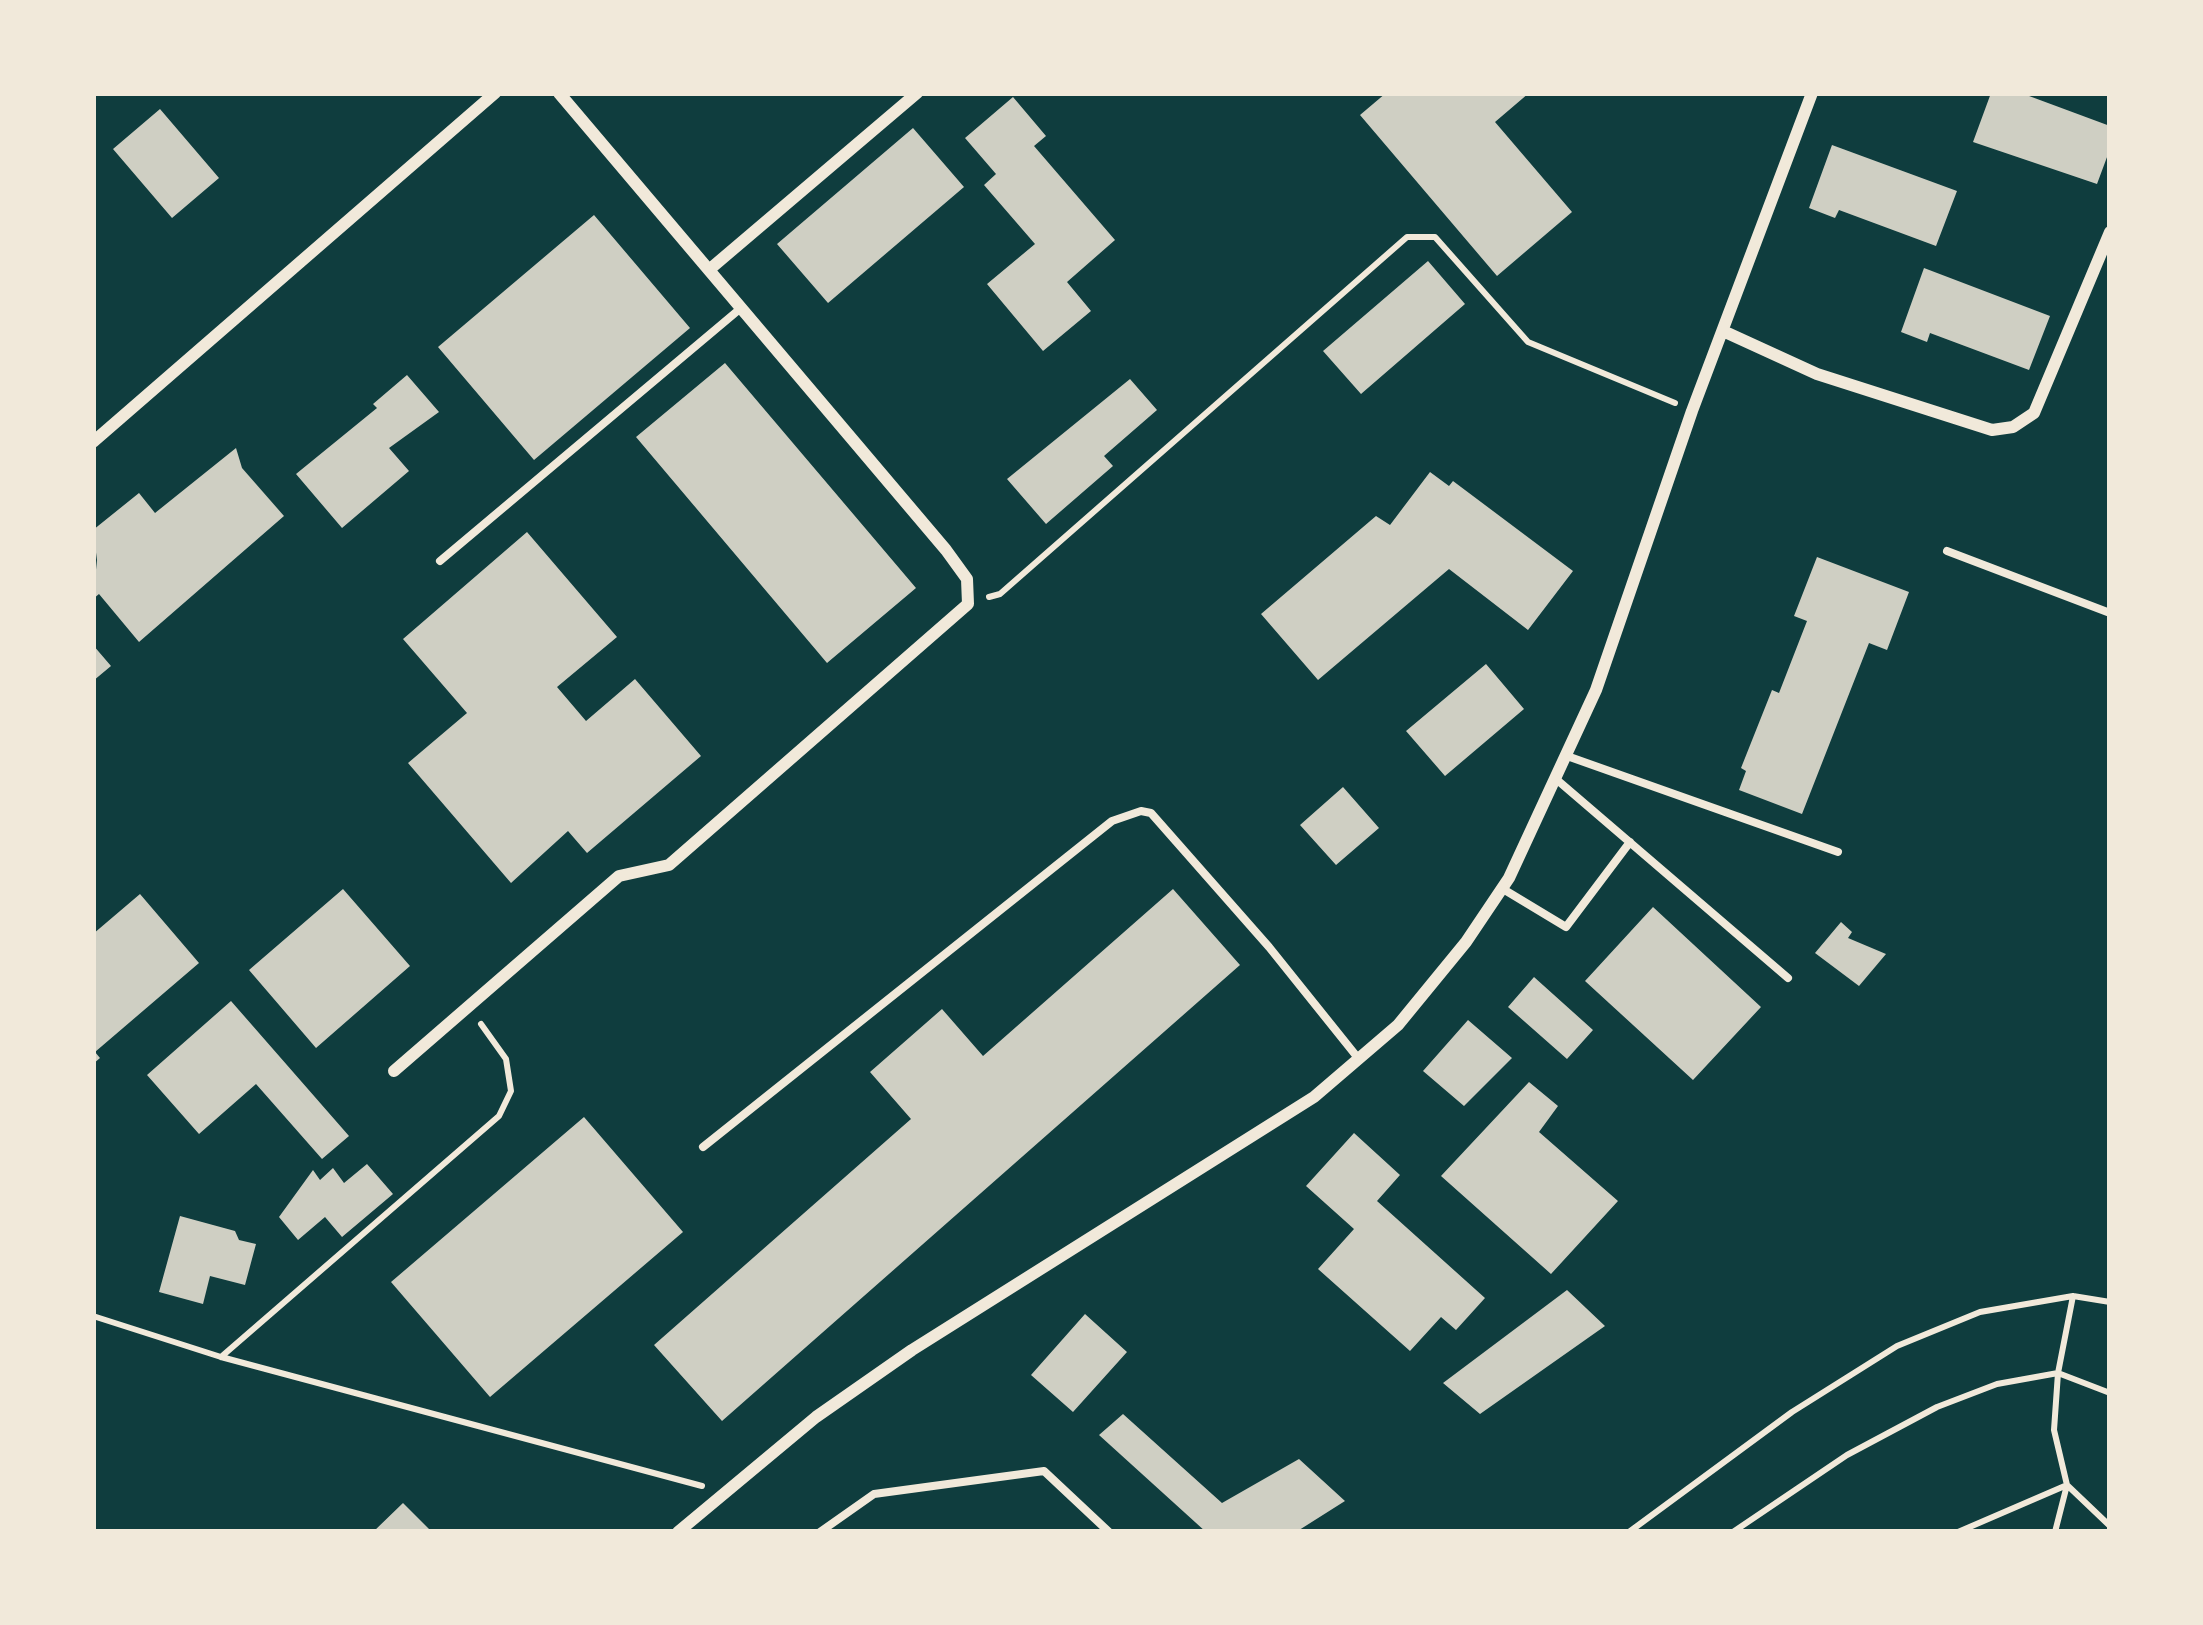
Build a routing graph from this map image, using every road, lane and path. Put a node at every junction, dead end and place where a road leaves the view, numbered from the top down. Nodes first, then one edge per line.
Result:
1 (495, 93) edge
2 (559, 93) edge
3 (917, 93) edge
4 (1813, 93) edge
5 (2110, 232) edge
6 (710, 269) junction
7 (741, 308) junction
8 (1723, 332) junction
9 (1692, 411) junction
10 (93, 442) edge
11 (1947, 551) dead end
12 (440, 561) dead end
13 (968, 604) junction
14 (2110, 613) edge
15 (1565, 755) junction
16 (1555, 778) junction
17 (1630, 842) junction
18 (1838, 852) dead end
19 (1502, 888) junction
20 (1788, 979) dead end
21 (469, 1007) junction
22 (1359, 1059) junction
23 (394, 1071) dead end
24 (703, 1148) dead end
25 (2073, 1296) junction
26 (2110, 1302) edge
27 (93, 1316) edge
28 (221, 1358) junction
29 (2058, 1372) junction
30 (2110, 1394) edge
31 (2067, 1486) junction
32 (725, 1492) junction
33 (2110, 1526) edge
34 (685, 1530) edge
35 (820, 1532) edge
36 (1109, 1532) edge
37 (1629, 1532) edge
38 (1733, 1532) edge
39 (1958, 1532) edge
40 (2055, 1532) edge

1 - 10 street
2 - 6 street
3 - 6 street
4 - 8 street
5 - 8 street
6 - 7 street
7 - 12 lane
7 - 13 street
8 - 9 street
9 - 13 path
9 - 15 street
11 - 14 lane
13 - 21 street
15 - 16 street
15 - 18 lane
16 - 17 lane
16 - 19 street
17 - 19 lane
17 - 20 lane
19 - 22 street
21 - 23 street
21 - 28 path
22 - 24 lane
22 - 32 street
25 - 26 path
25 - 29 path
25 - 37 path
27 - 28 path
28 - 32 path
29 - 30 path
29 - 31 path
29 - 38 path
31 - 33 path
31 - 39 path
31 - 40 path
32 - 34 street
35 - 36 lane

